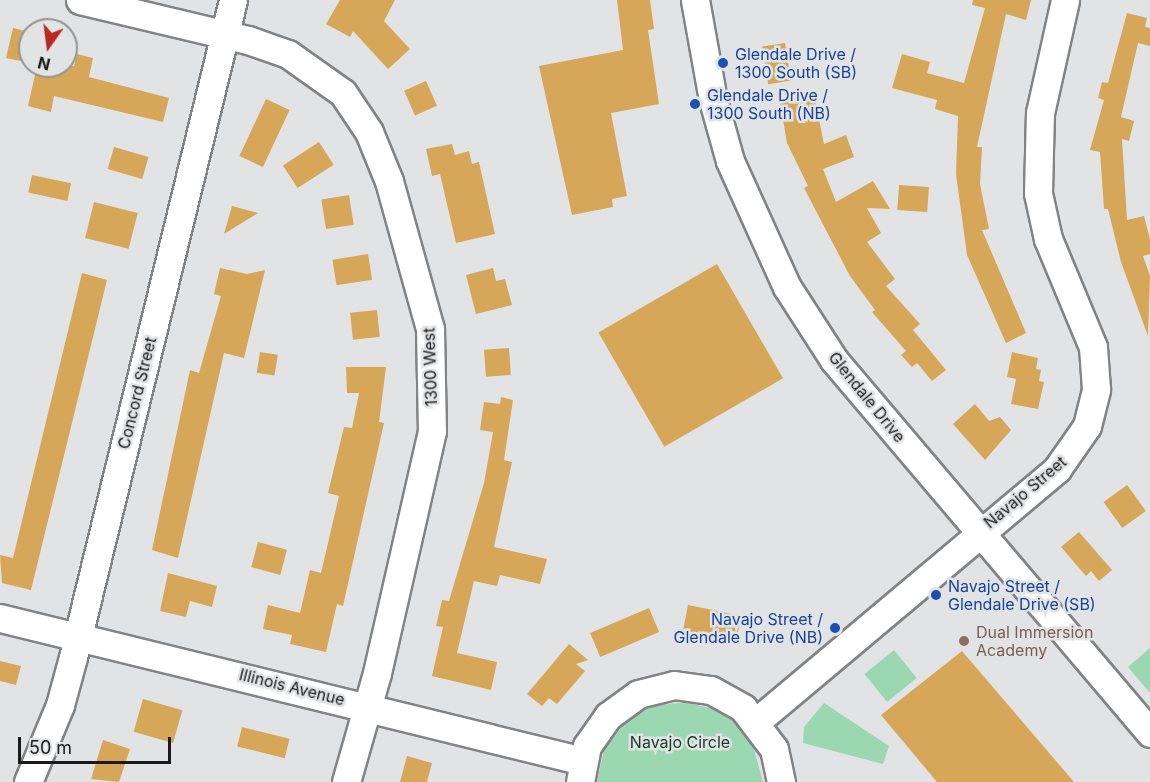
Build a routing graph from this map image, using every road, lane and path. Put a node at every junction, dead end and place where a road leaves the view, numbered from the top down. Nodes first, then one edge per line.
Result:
1 (80, 0) edge
2 (233, 0) edge
3 (695, 0) edge
4 (1065, 0) edge
5 (224, 34) junction
6 (978, 532) junction
7 (0, 618) edge
8 (77, 636) junction
9 (368, 706) junction
10 (757, 721) junction
11 (1150, 733) edge
12 (581, 772) edge
13 (28, 782) edge
14 (346, 782) edge
15 (781, 782) edge

1 - 5 street, 1300 West
2 - 5 street, Concord Street
3 - 6 street, Glendale Drive
4 - 6 street, Navajo Street
5 - 8 street, Concord Street
5 - 9 street, 1300 West
6 - 10 street, Navajo Street
6 - 11 street, Glendale Drive
7 - 8 street, Illinois Avenue
8 - 9 street, Illinois Avenue
8 - 13 street, Concord Street
9 - 12 street, Illinois Avenue
9 - 14 street, 1300 West
10 - 12 street
10 - 15 street

